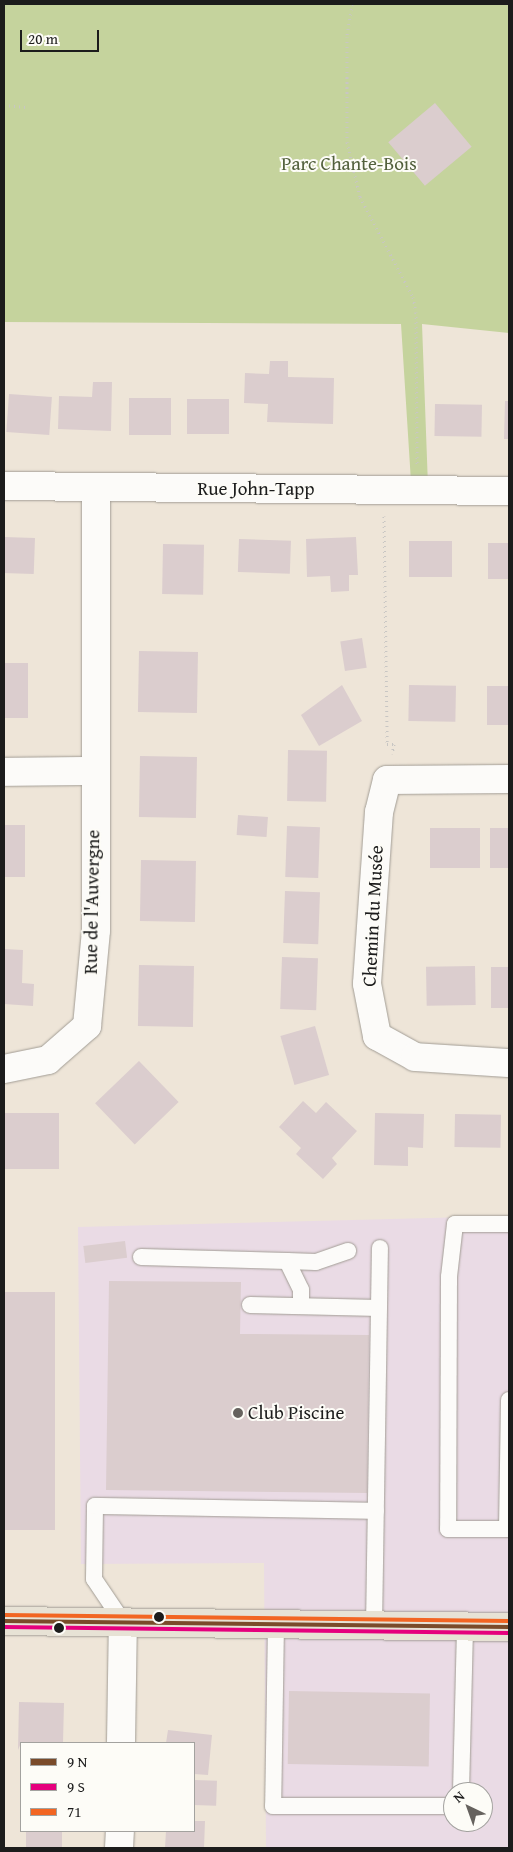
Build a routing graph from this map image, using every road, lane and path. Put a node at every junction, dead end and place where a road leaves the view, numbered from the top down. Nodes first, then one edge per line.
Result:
1 (352, 4) edge
2 (4, 106) edge
3 (26, 107) dead end
4 (417, 470) dead end
5 (4, 486) edge
6 (96, 487) junction
7 (509, 491) edge
8 (386, 508) dead end
9 (389, 759) dead end
10 (92, 771) junction
11 (4, 772) edge
12 (509, 779) edge
13 (509, 1063) edge
14 (4, 1069) edge
15 (509, 1224) edge
16 (380, 1248) dead end
17 (348, 1251) dead end
18 (141, 1257) dead end
19 (287, 1261) junction
20 (250, 1305) dead end
21 (301, 1306) junction
22 (379, 1308) junction
23 (509, 1400) edge
24 (376, 1511) junction
25 (508, 1529) edge
26 (4, 1621) edge
27 (123, 1622) junction
28 (276, 1624) junction
29 (374, 1626) junction
30 (465, 1626) junction
31 (509, 1627) edge
32 (121, 1742) edge
33 (462, 1782) edge
34 (443, 1806) edge
35 (120, 1832) edge
36 (119, 1848) edge

1 - 4 path
2 - 3 path
5 - 6 street, Rue John-Tapp
6 - 7 street, Rue John-Tapp
6 - 10 street, Rue de l'Auvergne
8 - 9 path
10 - 11 street
10 - 14 street, Rue de l'Auvergne
12 - 13 street, Chemin du Musée
15 - 25 lane
16 - 22 lane
17 - 19 lane
18 - 19 lane
19 - 21 lane
20 - 21 lane
21 - 22 lane
22 - 24 lane
23 - 25 lane
24 - 27 lane
24 - 29 lane
26 - 27 main road
27 - 28 main road
27 - 32 street
28 - 29 main road
28 - 34 lane
29 - 30 main road
30 - 31 main road
30 - 33 lane
35 - 36 street

